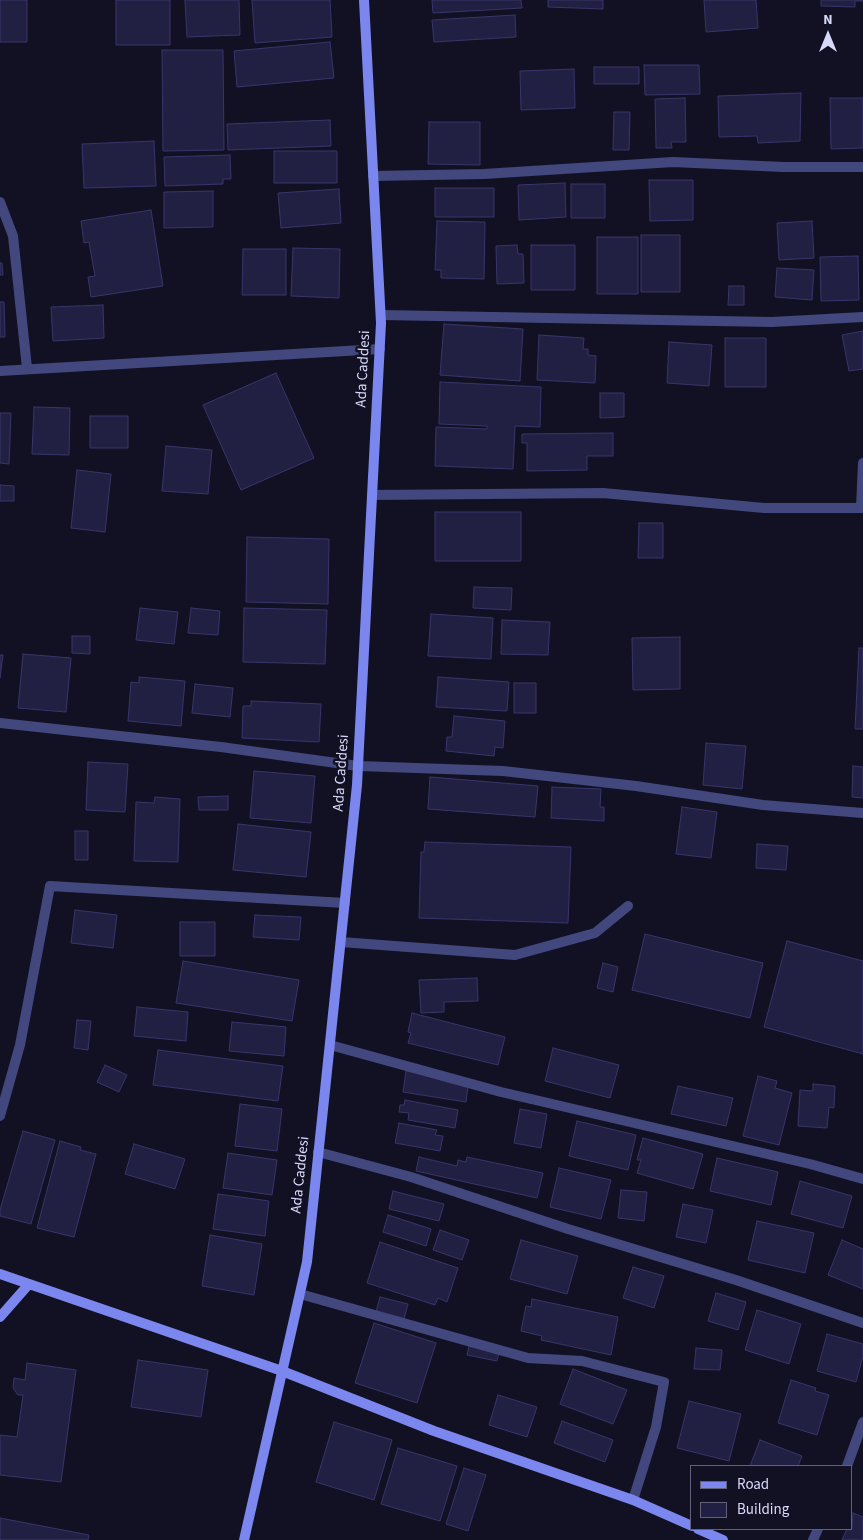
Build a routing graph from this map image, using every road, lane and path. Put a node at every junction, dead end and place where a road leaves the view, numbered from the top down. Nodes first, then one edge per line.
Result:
1 (364, 0) edge
2 (863, 167) edge
3 (373, 176) junction
4 (0, 202) edge
5 (381, 316) junction
6 (863, 317) edge
7 (380, 349) junction
8 (27, 368) junction
9 (0, 371) edge
10 (863, 463) edge
11 (372, 495) junction
12 (862, 508) edge
13 (0, 724) edge
14 (358, 766) junction
15 (863, 813) edge
16 (345, 903) junction
17 (628, 906) dead end
18 (341, 942) junction
19 (330, 1045) junction
20 (0, 1116) edge
21 (318, 1152) junction
22 (863, 1179) edge
23 (0, 1274) edge
24 (28, 1284) junction
25 (300, 1294) junction
26 (0, 1317) edge
27 (863, 1323) edge
28 (282, 1371) junction
29 (863, 1422) edge
30 (847, 1465) edge
31 (632, 1500) junction
32 (690, 1525) edge
33 (700, 1530) edge
34 (244, 1540) edge
35 (724, 1540) edge

1 - 3 main road, Ada Caddesi
2 - 3 street
3 - 5 main road, Ada Caddesi
4 - 8 street
5 - 6 street
5 - 7 main road, Ada Caddesi
7 - 8 street
7 - 11 main road, Ada Caddesi
8 - 9 street
10 - 12 street
11 - 12 street
11 - 14 main road, Ada Caddesi
13 - 14 street
14 - 15 street
14 - 16 main road, Ada Caddesi
16 - 18 main road, Ada Caddesi
16 - 20 street
17 - 18 street
18 - 19 main road, Ada Caddesi
19 - 21 main road, Ada Caddesi
19 - 22 street
21 - 25 main road, Ada Caddesi
21 - 27 street
23 - 24 main road
24 - 26 main road
24 - 28 main road
25 - 28 main road, Ada Caddesi
25 - 31 street
28 - 31 main road
28 - 34 main road, Ada Caddesi
29 - 30 street
31 - 32 main road
33 - 35 main road

